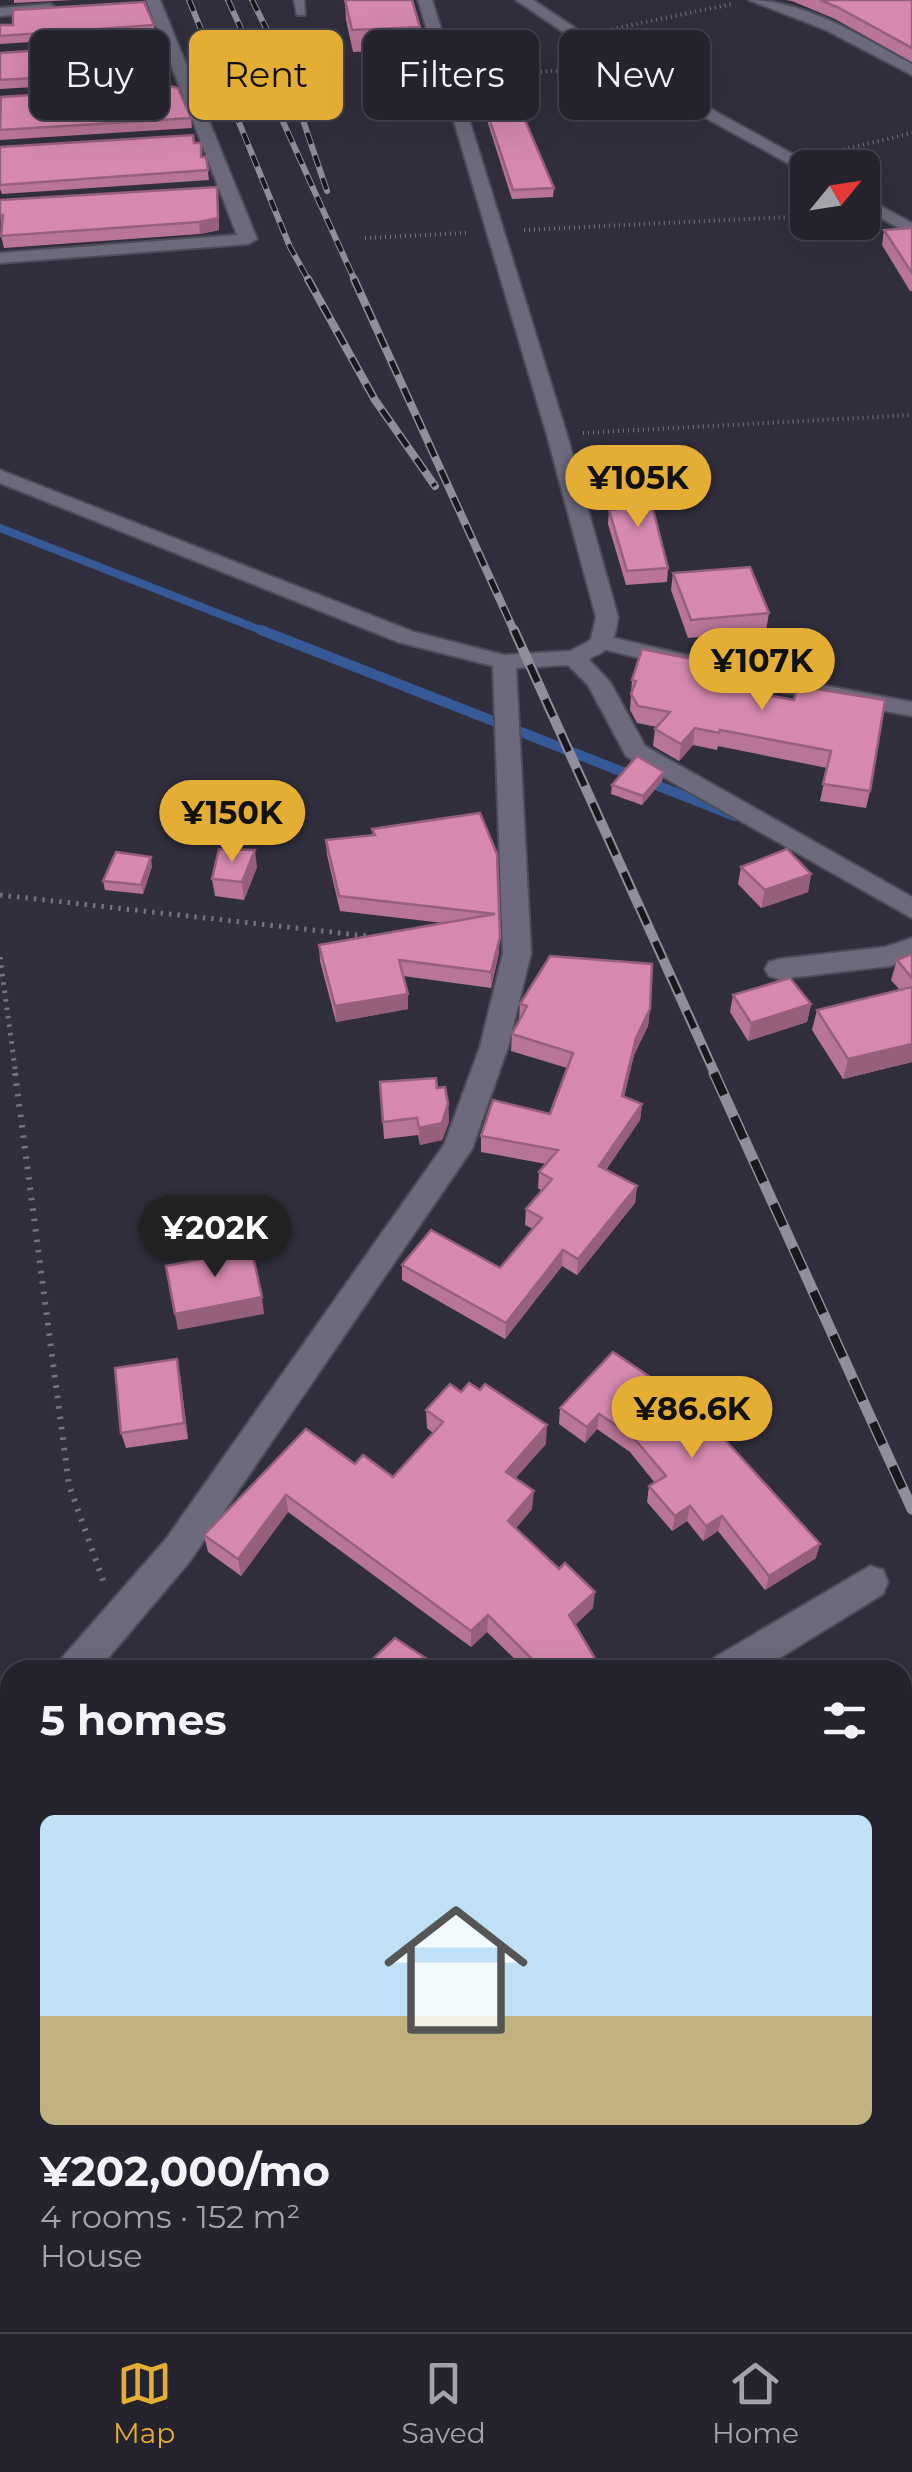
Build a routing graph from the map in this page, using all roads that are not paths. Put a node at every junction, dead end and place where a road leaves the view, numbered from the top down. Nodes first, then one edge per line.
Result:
1 (425, 0) edge
2 (523, 0) edge
3 (756, 0) edge
4 (146, 1) edge
5 (76, 6) edge
6 (0, 12) edge
7 (912, 70) edge
8 (207, 135) junction
9 (188, 136) edge
10 (790, 156) edge
11 (880, 211) edge
12 (912, 230) edge
13 (0, 258) edge
14 (0, 476) edge
15 (589, 650) junction
16 (504, 662) junction
17 (912, 710) edge
18 (912, 909) edge
19 (912, 947) edge
20 (779, 970) dead end
21 (870, 1582) dead end
22 (84, 1660) edge
23 (744, 1660) edge

1 - 15 street
2 - 10 street
3 - 7 street
4 - 8 street
5 - 6 street
8 - 9 street
8 - 13 street
11 - 12 street
14 - 16 street
15 - 16 street
15 - 17 street
15 - 18 street
16 - 22 street
19 - 20 street
21 - 23 street

